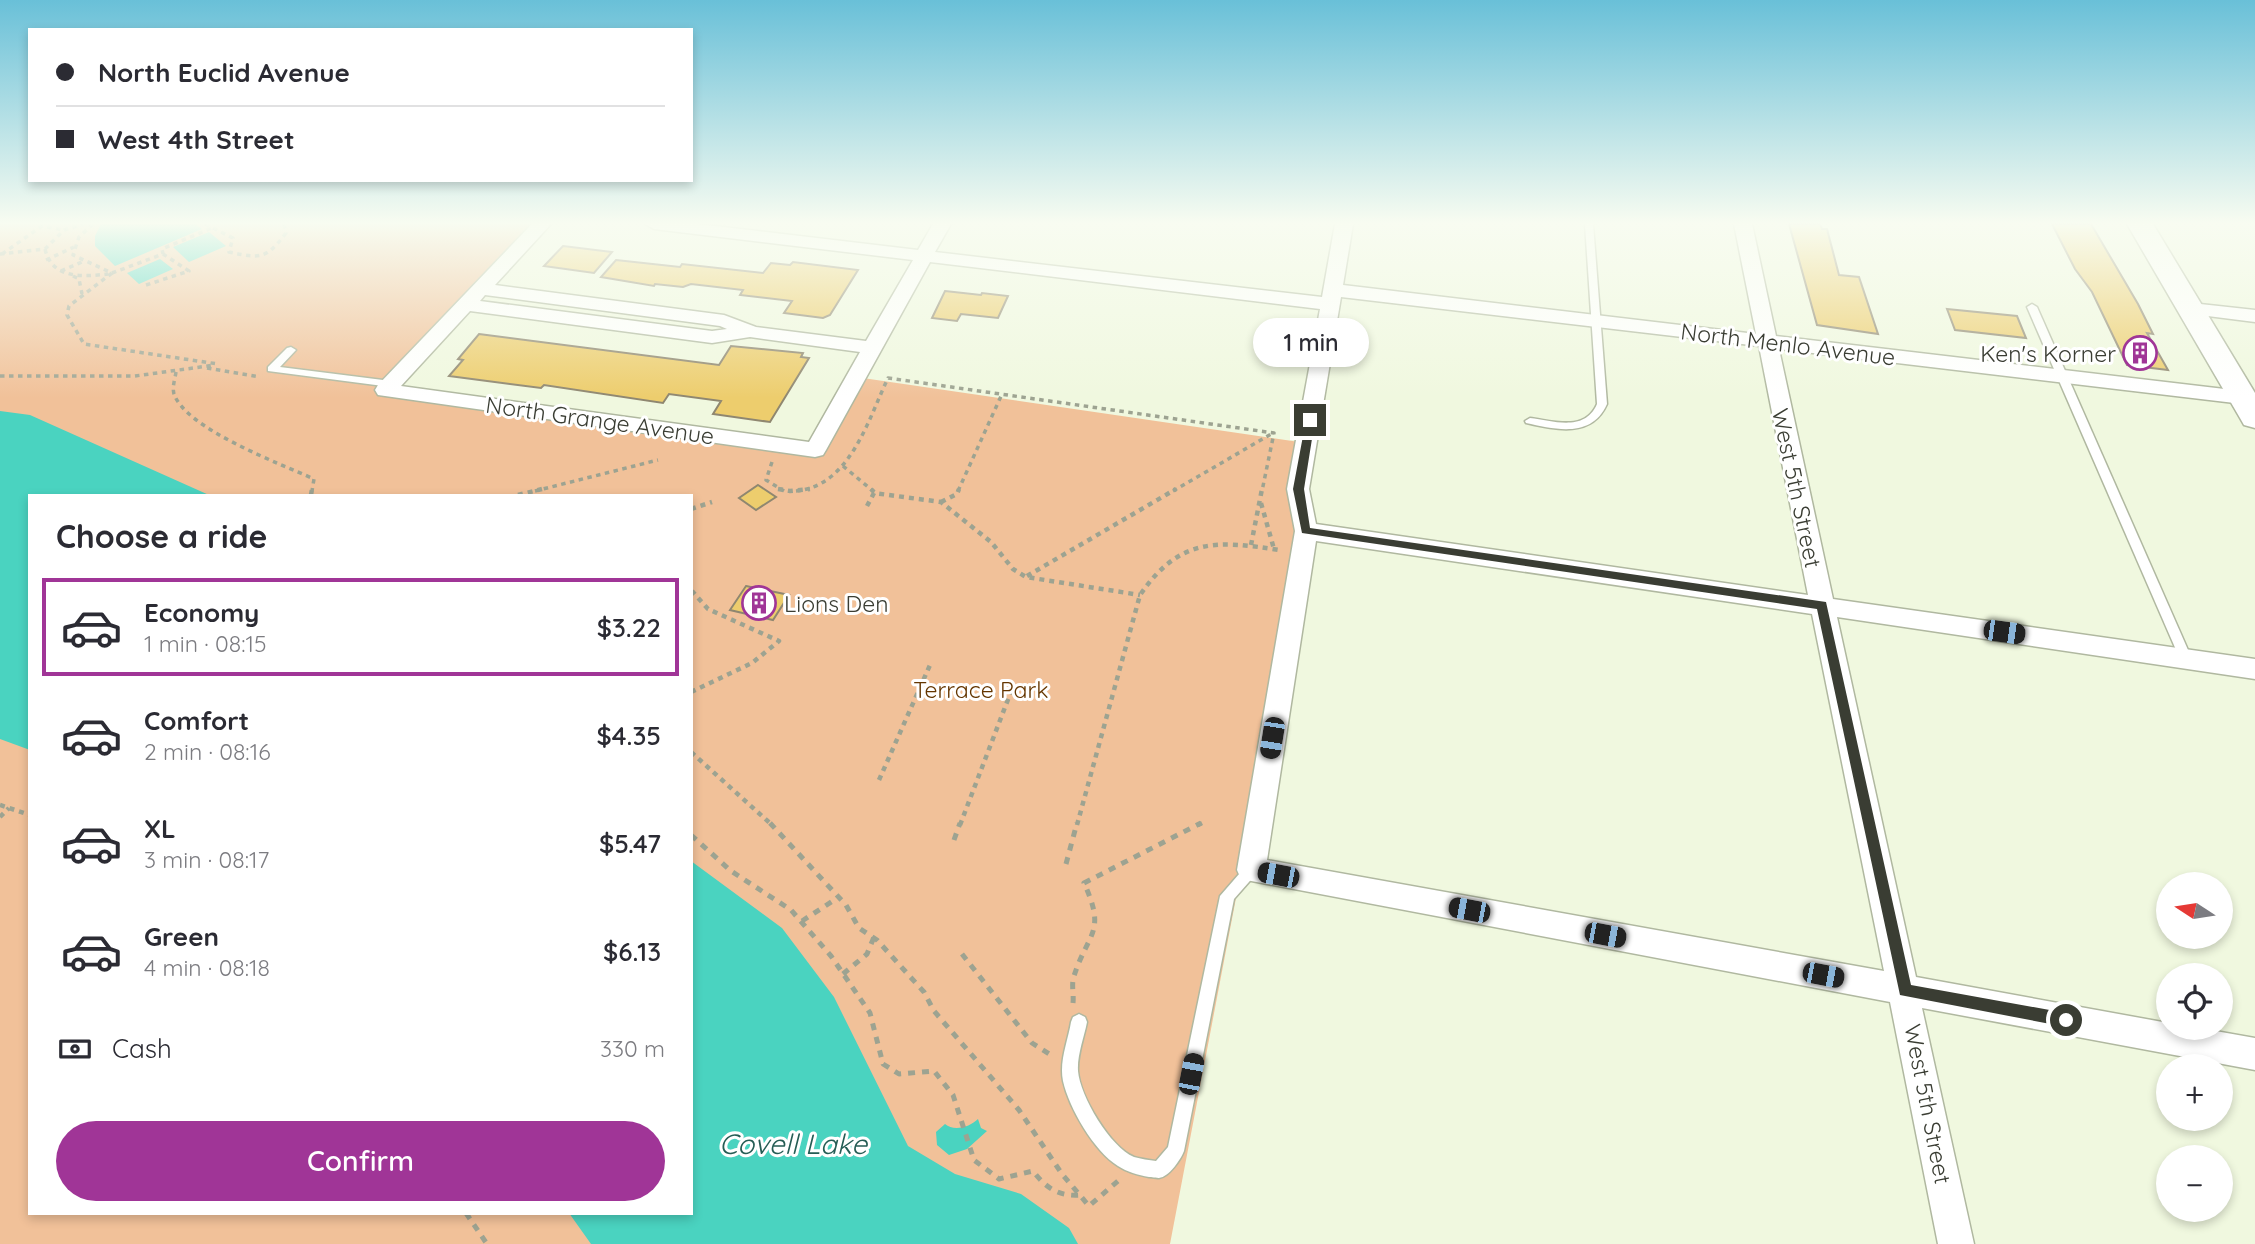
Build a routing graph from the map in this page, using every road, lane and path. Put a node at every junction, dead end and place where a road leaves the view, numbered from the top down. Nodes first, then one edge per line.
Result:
1 (80, 282) edge
2 (99, 282) edge
3 (155, 282) edge
4 (488, 282) edge
5 (909, 282) edge
6 (1183, 282) edge
7 (1333, 282) edge
8 (1593, 282) edge
9 (1754, 282) edge
10 (2175, 282) edge
11 (146, 285) dead end
12 (481, 289) junction
13 (82, 294) junction
14 (1331, 297) junction
15 (466, 305) junction
16 (2032, 307) dead end
17 (2191, 309) junction
18 (2255, 316) edge
19 (1595, 320) junction
20 (752, 332) junction
21 (1766, 341) junction
22 (872, 348) junction
23 (291, 350) dead end
24 (176, 372) junction
25 (0, 376) edge
26 (2062, 376) junction
27 (388, 387) junction
28 (1002, 394) junction
29 (2249, 408) edge
30 (1530, 421) dead end
31 (1274, 433) junction
32 (783, 446) junction
33 (658, 460) dead end
34 (843, 466) junction
35 (874, 493) junction
36 (311, 494) edge
37 (521, 494) edge
38 (712, 502) dead end
39 (940, 502) junction
40 (1261, 502) junction
41 (867, 506) dead end
42 (693, 508) edge
43 (1304, 542) junction
44 (1251, 545) junction
45 (1273, 549) junction
46 (1026, 577) junction
47 (693, 592) edge
48 (1140, 595) junction
49 (1822, 605) junction
50 (2186, 659) junction
51 (930, 665) dead end
52 (2255, 669) edge
53 (1012, 689) dead end
54 (693, 691) edge
55 (693, 754) edge
56 (879, 780) dead end
57 (0, 805) edge
58 (9, 808) junction
59 (28, 814) edge
60 (0, 817) edge
61 (1202, 823) dead end
62 (693, 837) edge
63 (954, 840) dead end
64 (1066, 864) dead end
65 (1251, 870) junction
66 (839, 897) junction
67 (802, 922) junction
68 (874, 937) junction
69 (962, 954) dead end
70 (843, 974) junction
71 (1905, 991) junction
72 (1079, 1021) joint
73 (2255, 1054) edge
74 (1072, 1061) junction
75 (1135, 1166) junction
76 (1081, 1195) junction
77 (466, 1215) edge
78 (487, 1244) edge
79 (1956, 1244) edge

1 - 13 path
2 - 13 path
3 - 11 path
4 - 12 street
5 - 22 street
6 - 14 street, North Menlo Avenue
7 - 14 street
8 - 19 lane
9 - 21 street, West 5th Street
10 - 17 main road
12 - 15 street
12 - 20 street
13 - 24 path
14 - 19 street, North Menlo Avenue
14 - 43 street
15 - 20 street
15 - 27 street
16 - 26 lane
17 - 18 street
17 - 29 main road
19 - 21 street, North Menlo Avenue
19 - 30 lane
20 - 22 street
21 - 26 street, North Menlo Avenue
21 - 49 street, West 5th Street
22 - 32 street, North Grange Avenue
23 - 27 lane
24 - 25 path
24 - 36 path
26 - 29 street, North Menlo Avenue
26 - 50 lane
27 - 32 street, North Grange Avenue
28 - 31 path
28 - 34 path
28 - 39 path
31 - 40 path
31 - 46 path
32 - 34 path
33 - 37 path
34 - 35 path
35 - 39 path
35 - 41 path
38 - 42 path
39 - 46 path
40 - 44 path
40 - 45 path
43 - 45 path
43 - 49 street
43 - 65 street
44 - 45 path
44 - 48 path
46 - 48 path
47 - 54 path
48 - 64 path
49 - 50 street
49 - 71 street, West 5th Street
50 - 52 street
51 - 56 path
53 - 63 path
55 - 66 path
57 - 58 path
58 - 59 path
58 - 60 path
61 - 72 path
62 - 67 path
65 - 71 street
65 - 75 lane
66 - 67 path
66 - 68 path
67 - 70 path
68 - 70 path
68 - 76 path
69 - 74 path
70 - 76 path
71 - 73 street
71 - 79 street, West 5th Street
72 - 74 lane
74 - 75 lane
75 - 76 path
77 - 78 path

